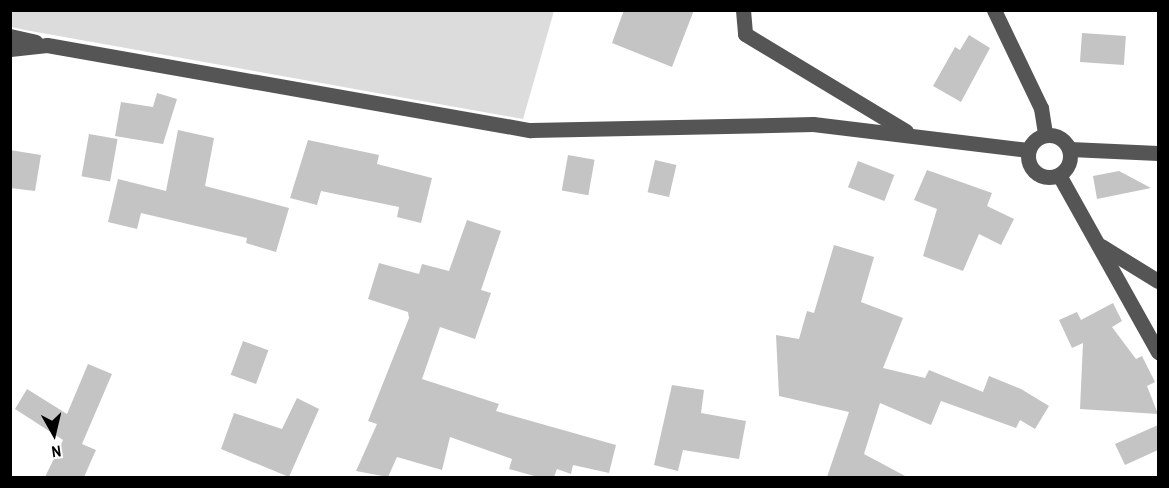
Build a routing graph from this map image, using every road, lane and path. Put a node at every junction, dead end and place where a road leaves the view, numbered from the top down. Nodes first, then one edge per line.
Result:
1 (743, 10) edge
2 (994, 10) edge
3 (10, 36) edge
4 (47, 45) junction
5 (10, 49) edge
6 (912, 134) junction
7 (1045, 134) junction
8 (1070, 149) junction
9 (1028, 150) junction
10 (1158, 153) edge
11 (1059, 175) junction
12 (1098, 245) junction
13 (1158, 281) edge
14 (1158, 352) edge

1 - 6 street
2 - 7 street
3 - 4 street
4 - 5 street
4 - 6 street
6 - 9 street
7 - 8 street
7 - 9 street
8 - 10 street
8 - 11 street
9 - 11 street
11 - 12 street
12 - 13 street
12 - 14 street

